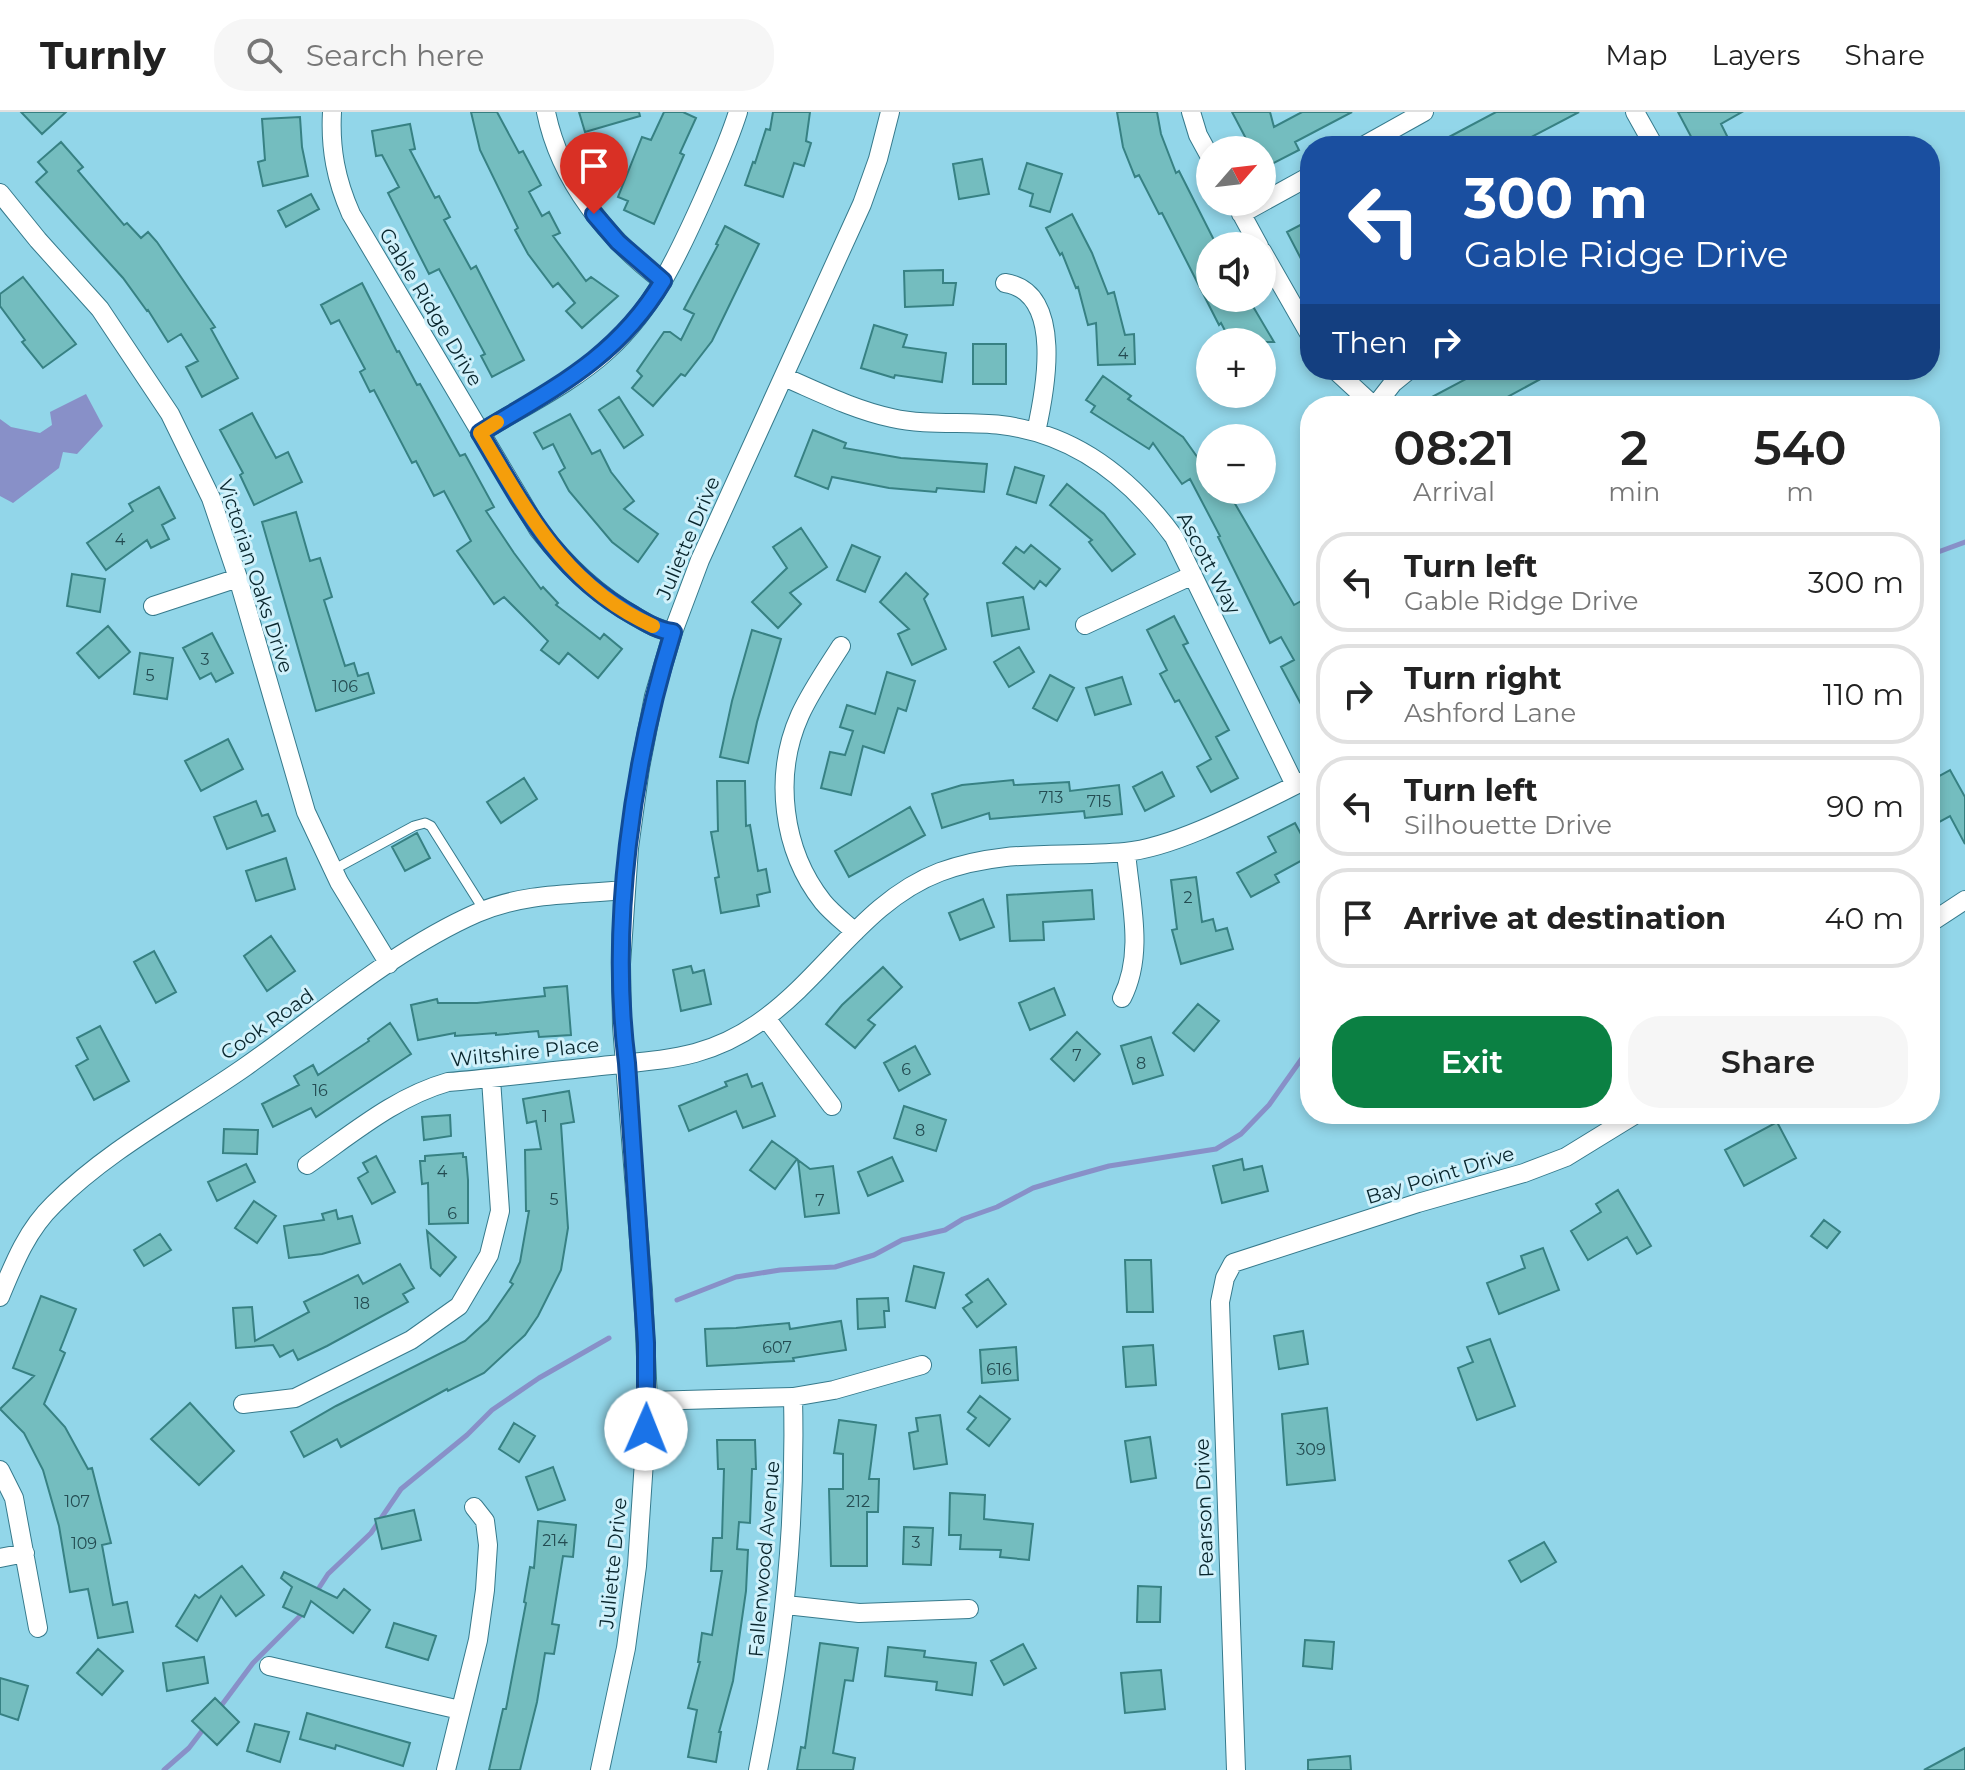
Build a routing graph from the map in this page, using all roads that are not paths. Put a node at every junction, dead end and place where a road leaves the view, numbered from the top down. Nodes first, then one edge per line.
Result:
1 (332, 112) edge
2 (546, 112) edge
3 (738, 112) edge
4 (890, 112) edge
5 (1191, 112) edge
6 (1424, 112) edge
7 (1635, 112) edge
8 (1199, 136) edge
9 (1381, 136) edge
10 (1648, 136) edge
11 (1300, 180) edge
12 (1276, 191) edge
13 (0, 193) edge
14 (1276, 275) edge
15 (663, 281) junction
16 (1005, 283) dead end
17 (1300, 317) edge
18 (784, 377) junction
19 (1346, 380) edge
20 (1397, 380) edge
21 (1364, 396) edge
22 (1383, 396) edge
23 (1036, 432) junction
24 (480, 433) junction
25 (1193, 575) junction
26 (238, 578) junction
27 (153, 606) dead end
28 (1085, 625) dead end
29 (673, 632) junction
30 (841, 646) dead end
31 (1300, 777) edge
32 (1300, 782) edge
33 (1126, 852) junction
34 (333, 870) junction
35 (625, 890) junction
36 (1965, 900) edge
37 (484, 910) junction
38 (1940, 916) edge
39 (855, 932) junction
40 (389, 964) junction
41 (1122, 998) dead end
42 (766, 1018) junction
43 (627, 1063) junction
44 (491, 1079) junction
45 (832, 1106) dead end
46 (1620, 1124) edge
47 (307, 1165) dead end
48 (1248, 1257) joint
49 (0, 1297) edge
50 (922, 1365) dead end
51 (793, 1397) junction
52 (648, 1401) junction
53 (243, 1404) dead end
54 (0, 1470) edge
55 (474, 1507) dead end
56 (25, 1553) junction
57 (0, 1558) edge
58 (786, 1605) junction
59 (969, 1609) dead end
60 (38, 1628) dead end
61 (269, 1666) dead end
62 (460, 1710) junction
63 (446, 1770) edge
64 (600, 1770) edge
65 (758, 1770) edge
66 (1236, 1770) edge

1 - 24 street, Gable Ridge Drive
2 - 15 street
3 - 15 street
4 - 18 street, Juliette Drive
5 - 8 street
6 - 9 street
7 - 10 street
11 - 12 street
13 - 26 street, Victorian Oaks Drive
14 - 17 street
15 - 24 street
16 - 23 street
18 - 23 street, Ascott Way
18 - 29 street, Juliette Drive
19 - 21 street
20 - 22 street
23 - 25 street, Ascott Way
24 - 29 street, Gable Ridge Drive
25 - 28 street
25 - 31 street, Ascott Way
26 - 27 street
26 - 34 street, Victorian Oaks Drive
29 - 35 street, Juliette Drive
30 - 39 street
32 - 33 street, Wiltshire Place
33 - 39 street, Wiltshire Place
33 - 41 street
34 - 37 lane
34 - 40 street, Victorian Oaks Drive
35 - 37 street, Cook Road
35 - 43 street, Juliette Drive
36 - 38 street
37 - 40 street, Cook Road
39 - 42 street, Wiltshire Place
40 - 49 street, Cook Road
42 - 43 street, Wiltshire Place
42 - 45 street
43 - 44 street, Wiltshire Place
43 - 52 street, Juliette Drive
44 - 47 street, Wiltshire Place
44 - 53 street
46 - 48 street, Bay Point Drive
48 - 66 street, Pearson Drive
50 - 51 street
51 - 52 street
51 - 58 street, Fallenwood Avenue
52 - 64 street, Juliette Drive
54 - 56 street
55 - 62 street
56 - 57 street
56 - 60 street
58 - 59 street
58 - 65 street, Fallenwood Avenue
61 - 62 street
62 - 63 street

